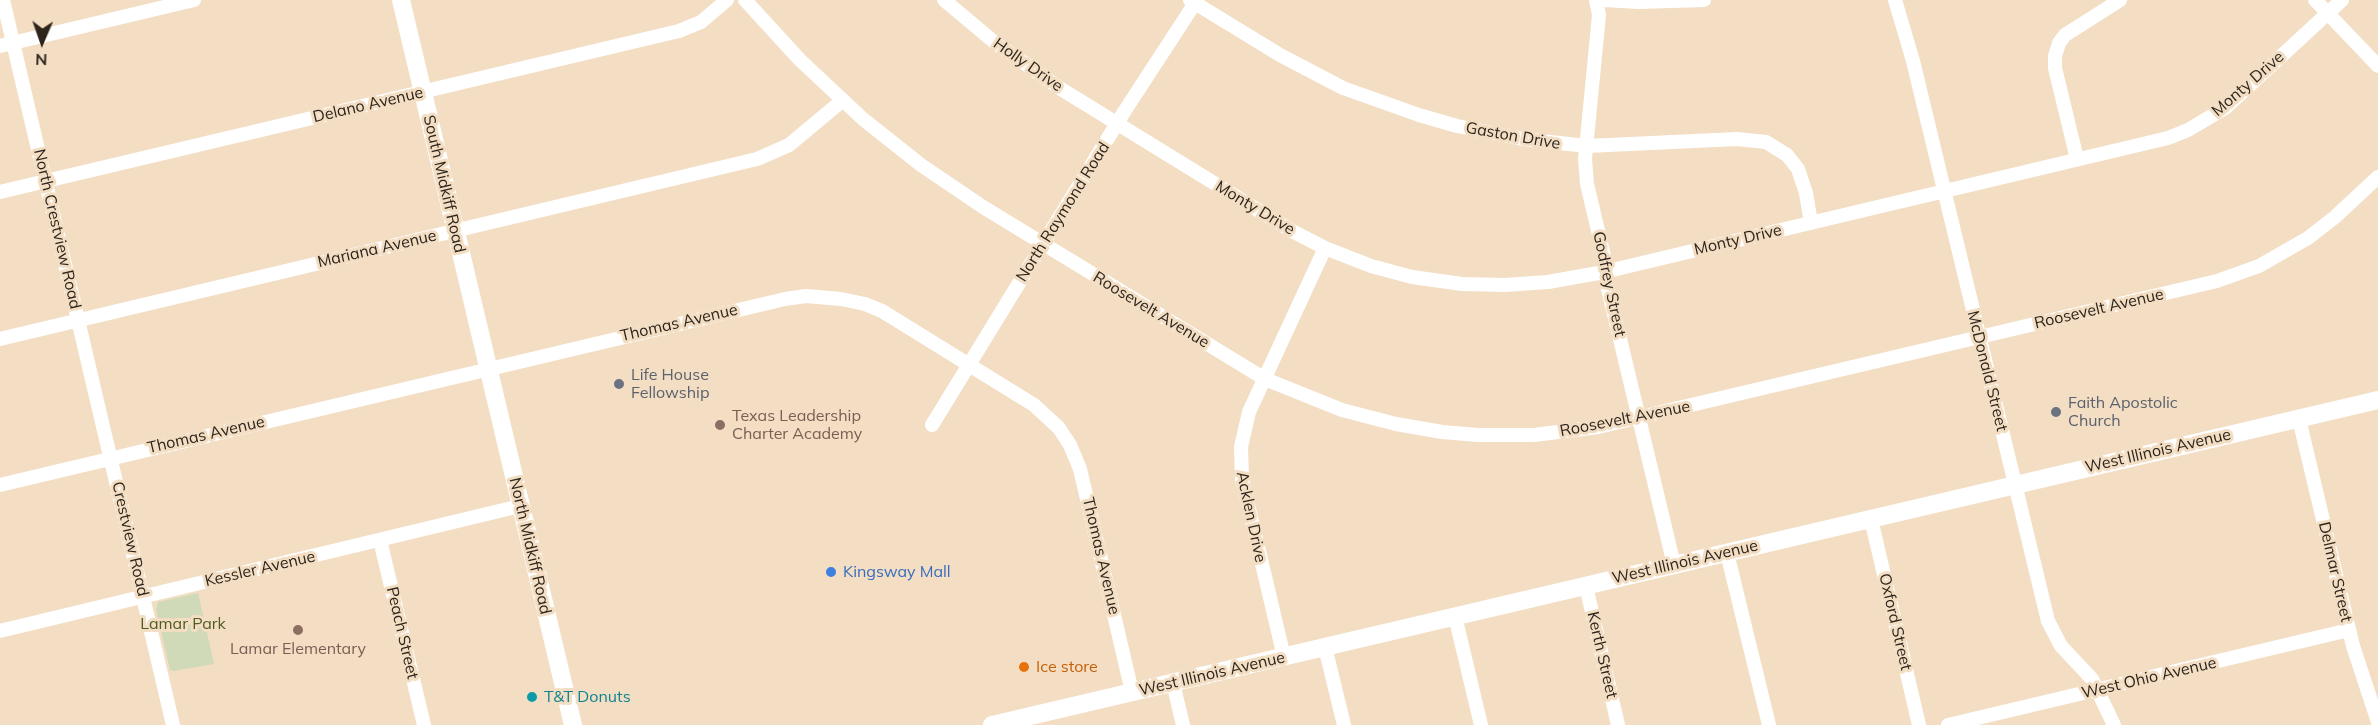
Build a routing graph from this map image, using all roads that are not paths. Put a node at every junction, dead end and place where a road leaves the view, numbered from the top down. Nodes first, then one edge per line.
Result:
1 (3, 0) edge
2 (194, 0) edge
3 (401, 0) edge
4 (728, 0) edge
5 (745, 0) edge
6 (944, 0) edge
7 (1596, 0) edge
8 (1604, 0) edge
9 (1704, 0) edge
10 (1895, 0) edge
11 (2120, 0) edge
12 (2315, 0) edge
13 (2342, 0) edge
14 (1194, 1) edge
15 (2328, 13) junction
16 (6, 45) edge
17 (2378, 66) edge
18 (422, 92) junction
19 (843, 100) junction
20 (1118, 123) junction
21 (1587, 146) junction
22 (2077, 159) junction
23 (2378, 177) edge
24 (46, 182) junction
25 (1943, 191) junction
26 (0, 192) edge
27 (1812, 224) junction
28 (455, 230) junction
29 (1043, 244) junction
30 (1325, 248) junction
31 (1604, 272) junction
32 (78, 320) junction
33 (1979, 338) junction
34 (0, 339) edge
35 (969, 364) junction
36 (487, 368) junction
37 (1265, 379) junction
38 (2378, 400) edge
39 (1639, 418) junction
40 (2299, 419) junction
41 (932, 425) dead end
42 (111, 459) junction
43 (2015, 484) junction
44 (0, 485) edge
45 (520, 506) junction
46 (1871, 519) junction
47 (380, 540) junction
48 (1727, 553) junction
49 (1674, 565) junction
50 (1586, 585) junction
51 (144, 596) junction
52 (1455, 616) junction
53 (2349, 630) junction
54 (0, 631) edge
55 (1325, 647) junction
56 (1284, 657) junction
57 (1173, 683) junction
58 (2098, 690) junction
59 (1132, 692) junction
60 (2378, 722) edge
61 (173, 725) edge
62 (423, 725) edge
63 (573, 725) edge
64 (992, 725) edge
65 (1183, 725) edge
66 (1344, 725) edge
67 (1481, 725) edge
68 (1618, 725) edge
69 (1769, 725) edge
70 (1919, 725) edge
71 (1948, 725) edge
72 (2114, 725) edge

1 - 16 street, North Crestview Road
2 - 16 street
3 - 18 main road, South Midkiff Road
4 - 18 street, Delano Avenue
5 - 19 street, Roosevelt Avenue
6 - 20 street, Holly Drive
7 - 21 street, Godfrey Street
8 - 9 street
10 - 25 street, McDonald Street
11 - 22 street
12 - 15 street
13 - 15 street, Monty Drive
14 - 20 street, North Raymond Road
14 - 21 street, Gaston Drive
15 - 17 street
15 - 22 street, Monty Drive
16 - 24 street, North Crestview Road
18 - 24 street, Delano Avenue
18 - 28 main road, South Midkiff Road
19 - 28 street, Mariana Avenue
19 - 29 street, Roosevelt Avenue
20 - 29 street, North Raymond Road
20 - 30 street, Monty Drive
21 - 27 street, Gaston Drive
21 - 31 street, Godfrey Street
22 - 25 street, Monty Drive
23 - 33 street, Roosevelt Avenue
24 - 26 street, Delano Avenue
24 - 32 street, North Crestview Road
25 - 27 street, Monty Drive
25 - 33 street, McDonald Street
27 - 31 street, Monty Drive
28 - 32 street, Mariana Avenue
28 - 36 main road, South Midkiff Road
29 - 35 street, North Raymond Road
29 - 37 street, Roosevelt Avenue
30 - 31 street, Monty Drive
30 - 37 street, Acklen Drive
31 - 39 street, Godfrey Street
32 - 34 street, Mariana Avenue
32 - 42 street, North Crestview Road
33 - 39 street, Roosevelt Avenue
33 - 43 street, McDonald Street
35 - 36 street, Thomas Avenue
35 - 41 street, North Raymond Road
35 - 59 street, Thomas Avenue
36 - 42 street, Thomas Avenue
36 - 45 main road, North Midkiff Road
37 - 39 street, Roosevelt Avenue
37 - 56 street, Acklen Drive
38 - 40 main road, West Illinois Avenue
39 - 49 street, Godfrey Street
40 - 43 main road, West Illinois Avenue
40 - 53 street, Delmar Street
42 - 44 street, Thomas Avenue
42 - 51 street, Crestview Road
43 - 46 main road, West Illinois Avenue
43 - 58 street, McDonald Street
45 - 47 street, Kessler Avenue
45 - 63 main road, North Midkiff Road
46 - 48 main road, West Illinois Avenue
46 - 70 street, Oxford Street
47 - 51 street, Kessler Avenue
47 - 62 street, Peach Street
48 - 49 main road, West Illinois Avenue
48 - 69 street
49 - 50 main road, West Illinois Avenue
50 - 52 main road, West Illinois Avenue
50 - 68 street, Kerth Street
51 - 54 street, Kessler Avenue
51 - 61 street, Crestview Road
52 - 55 main road, West Illinois Avenue
52 - 67 street
53 - 58 street, West Ohio Avenue
53 - 60 street, Delmar Street
55 - 56 main road, West Illinois Avenue
55 - 66 street
56 - 57 main road, West Illinois Avenue
57 - 59 main road, West Illinois Avenue
57 - 65 street
58 - 71 street, West Ohio Avenue
58 - 72 street, McDonald Street
59 - 64 main road, West Illinois Avenue

